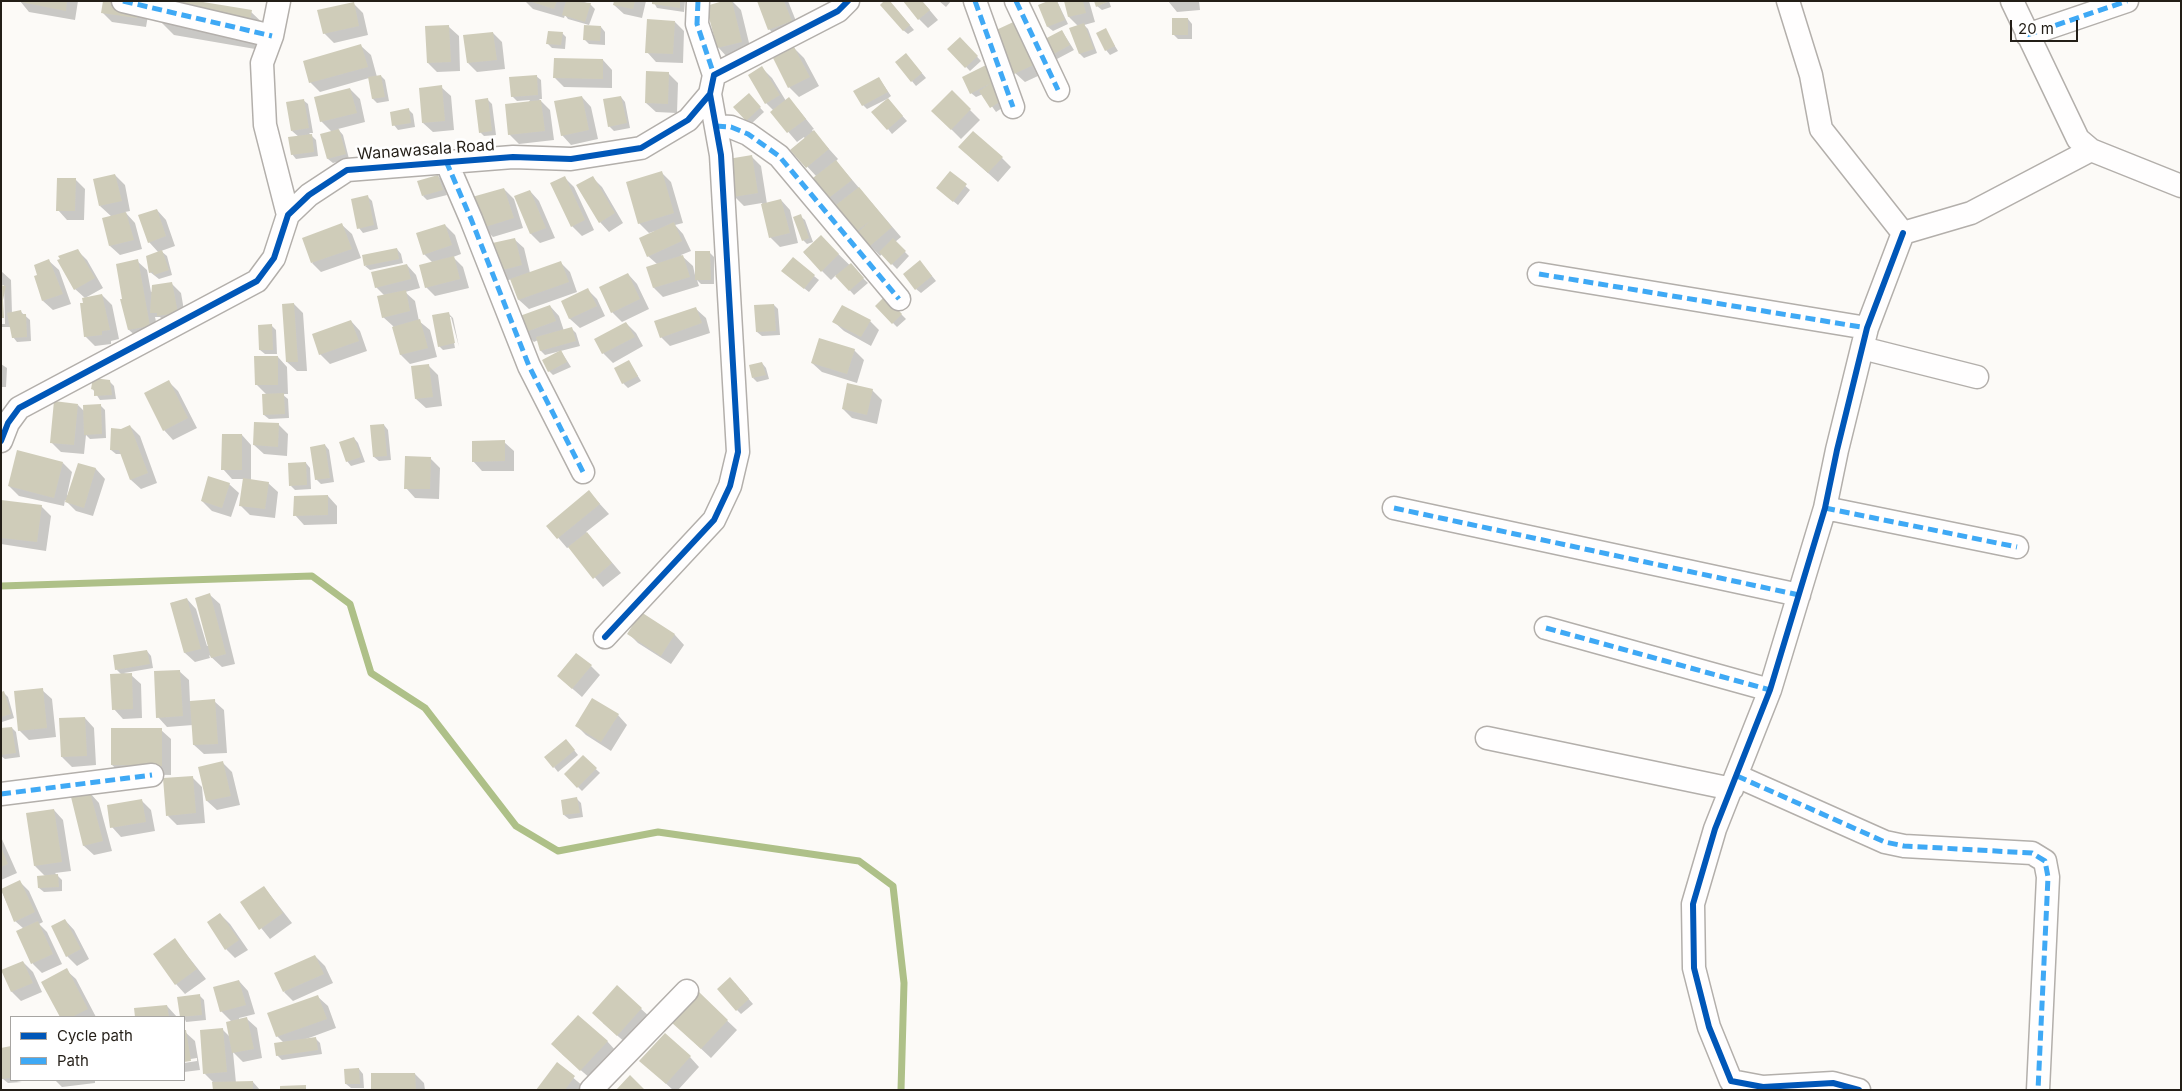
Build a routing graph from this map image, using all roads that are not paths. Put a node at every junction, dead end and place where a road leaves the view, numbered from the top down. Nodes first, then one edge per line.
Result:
1 (123, 1) edge
2 (279, 1) edge
3 (698, 1) edge
4 (848, 1) edge
5 (975, 1) edge
6 (1016, 1) edge
7 (1788, 1) edge
8 (2012, 1) edge
9 (2127, 1) edge
10 (2027, 35) junction
11 (272, 36) junction
12 (712, 84) junction
13 (1058, 90) dead end
14 (1012, 107) dead end
15 (716, 126) junction
16 (2091, 150) junction
17 (446, 161) junction
18 (2181, 186) edge
19 (288, 214) junction
20 (1903, 233) junction
21 (1539, 274) dead end
22 (899, 299) dead end
23 (1865, 338) junction
24 (1978, 377) dead end
25 (1, 441) edge
26 (583, 472) dead end
27 (1394, 508) dead end
28 (1825, 508) junction
29 (2017, 547) dead end
30 (1799, 595) junction
31 (1546, 628) dead end
32 (605, 636) dead end
33 (1770, 690) junction
34 (1487, 738) dead end
35 (152, 775) dead end
36 (1735, 782) junction
37 (1, 794) edge
38 (687, 992) dead end
39 (591, 1090) edge
40 (1859, 1090) edge
41 (2038, 1090) edge

1 - 11 street
2 - 11 street
3 - 12 street
4 - 12 street, Wanawasala Road
5 - 14 street
6 - 13 street
7 - 20 street
8 - 10 street
9 - 10 street
10 - 16 street
11 - 19 street
12 - 15 street
12 - 17 street, Wanawasala Road
15 - 22 street
15 - 32 street
16 - 18 street
16 - 20 street
17 - 19 street, Wanawasala Road
17 - 26 street
19 - 25 street, Wanawasala Road
20 - 23 street
21 - 23 street
23 - 24 street
23 - 28 street
27 - 30 street
28 - 29 street
28 - 30 street
30 - 33 street
31 - 33 street
33 - 36 street
34 - 36 street
35 - 37 street
36 - 40 street
36 - 41 street
38 - 39 street

